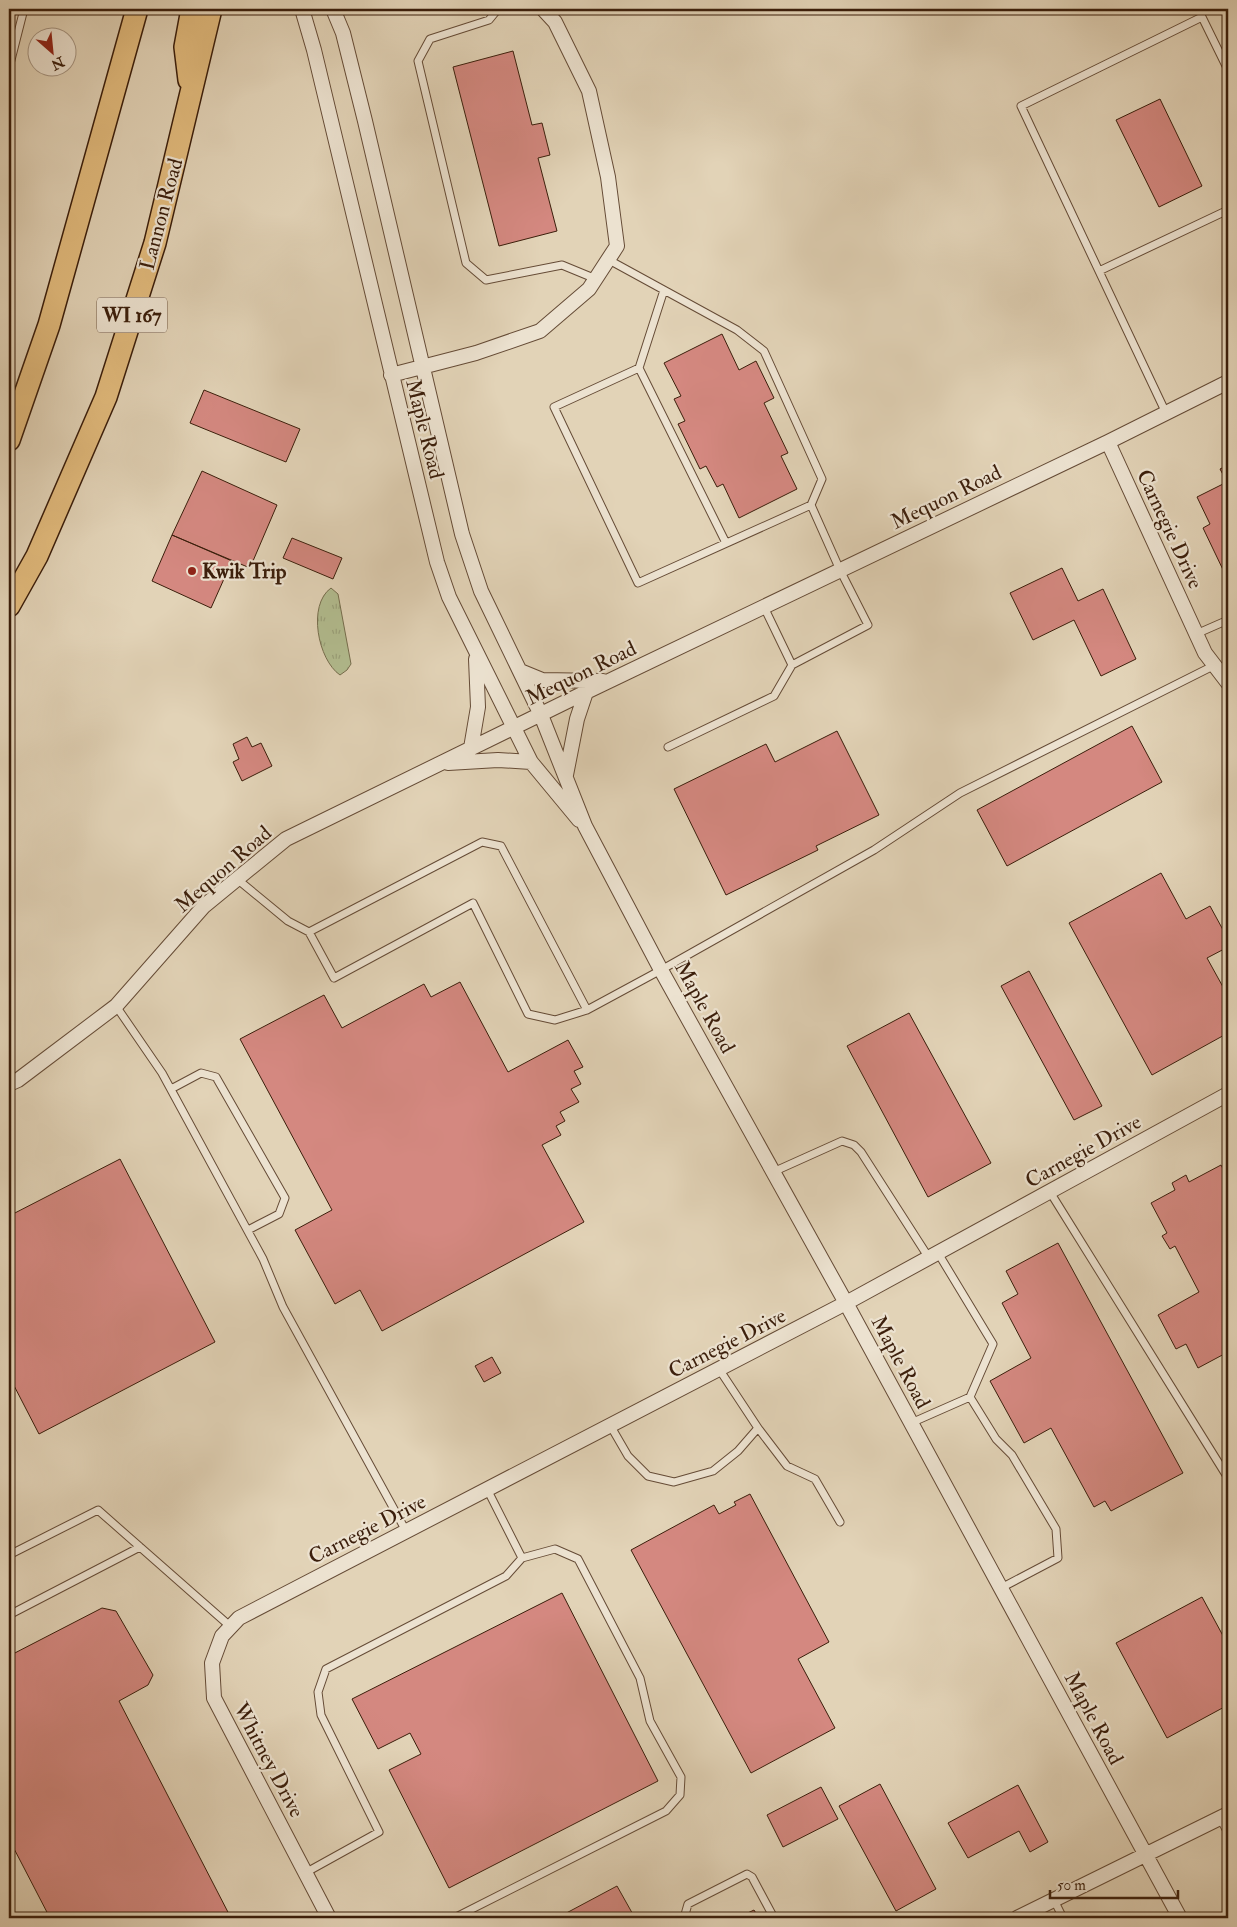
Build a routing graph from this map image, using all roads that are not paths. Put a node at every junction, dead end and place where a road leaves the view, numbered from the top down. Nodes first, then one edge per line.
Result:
1 (24, 9) edge
2 (137, 9) edge
3 (302, 9) edge
4 (334, 9) edge
5 (498, 9) edge
6 (543, 9) edge
7 (208, 11) edge
8 (9, 68) edge
9 (1228, 70) edge
10 (1228, 210) edge
11 (609, 260) junction
12 (1099, 271) junction
13 (596, 279) junction
14 (664, 290) junction
15 (422, 366) junction
16 (639, 368) junction
17 (391, 375) junction
18 (1228, 382) edge
19 (1166, 412) junction
20 (9, 440) edge
21 (1108, 442) junction
22 (811, 505) junction
23 (726, 543) junction
24 (840, 570) junction
25 (9, 606) edge
26 (764, 607) junction
27 (1228, 620) edge
28 (1196, 634) junction
29 (475, 651) junction
30 (792, 665) junction
31 (1214, 665) junction
32 (520, 671) junction
33 (609, 681) junction
34 (1228, 683) edge
35 (586, 692) junction
36 (541, 715) junction
37 (513, 727) junction
38 (668, 747) dead end
39 (471, 748) junction
40 (531, 762) junction
41 (440, 763) junction
42 (566, 775) junction
43 (585, 826) junction
44 (237, 879) junction
45 (309, 932) junction
46 (661, 970) junction
47 (116, 1006) junction
48 (587, 1010) junction
49 (9, 1084) edge
50 (171, 1089) junction
51 (1228, 1094) edge
52 (773, 1172) junction
53 (1050, 1192) junction
54 (248, 1230) junction
55 (933, 1255) junction
56 (846, 1303) junction
57 (719, 1369) junction
58 (970, 1396) junction
59 (911, 1423) junction
60 (610, 1425) junction
61 (758, 1428) junction
62 (1228, 1478) edge
63 (487, 1489) junction
64 (840, 1522) dead end
65 (406, 1531) junction
66 (140, 1547) junction
67 (9, 1555) edge
68 (522, 1558) junction
69 (1001, 1588) junction
70 (9, 1615) edge
71 (235, 1622) junction
72 (1224, 1816) edge
73 (1228, 1834) edge
74 (1145, 1854) junction
75 (305, 1873) junction
76 (1054, 1900) junction
77 (329, 1918) edge
78 (454, 1918) edge
79 (684, 1918) edge
80 (774, 1918) edge
81 (1017, 1918) edge
82 (1064, 1918) edge
83 (1180, 1918) edge

1 - 8 lane
2 - 20 main road
3 - 17 street, Maple Road
4 - 15 street, Maple Road
5 - 13 lane
6 - 11 street
7 - 25 main road, Lannon Road / WI 167
9 - 12 lane
10 - 12 lane
11 - 13 street
11 - 14 lane
12 - 19 lane
13 - 15 street
14 - 16 lane
14 - 22 lane
15 - 17 street
15 - 32 street, Maple Road
16 - 23 lane
16 - 23 lane
17 - 29 street, Maple Road
18 - 19 street, Mequon Road
19 - 21 street, Mequon Road
21 - 24 street, Mequon Road
21 - 28 street, Carnegie Drive
22 - 23 lane
22 - 24 lane
24 - 26 street, Mequon Road
24 - 30 lane
26 - 30 lane
26 - 33 street, Mequon Road
27 - 28 lane
28 - 31 street, Carnegie Drive
29 - 37 street, Maple Road
29 - 39 street
30 - 38 lane
31 - 34 street, Carnegie Drive
31 - 46 lane
32 - 33 street
32 - 36 street, Maple Road
33 - 35 street, Mequon Road
35 - 36 street, Mequon Road
35 - 42 street
36 - 37 street, Mequon Road
36 - 42 street, Maple Road
37 - 39 street, Mequon Road
37 - 40 street, Maple Road
39 - 41 street, Mequon Road
40 - 41 street
40 - 43 street, Maple Road
41 - 44 street, Mequon Road
42 - 43 street, Maple Road
43 - 46 street, Maple Road
44 - 45 lane
44 - 47 street, Mequon Road
45 - 48 lane
45 - 48 lane
46 - 48 lane
46 - 52 street, Maple Road
47 - 49 street, Mequon Road
47 - 50 lane
50 - 54 lane
50 - 54 lane
51 - 53 street, Carnegie Drive
52 - 55 lane
52 - 56 street, Maple Road
53 - 55 street, Carnegie Drive
53 - 62 lane
54 - 65 lane
55 - 56 street, Carnegie Drive
55 - 58 lane
56 - 57 street, Carnegie Drive
56 - 59 street, Maple Road
57 - 60 street, Carnegie Drive
57 - 61 lane
58 - 59 lane
58 - 69 lane
59 - 69 street, Maple Road
60 - 61 lane
60 - 63 street, Carnegie Drive
61 - 64 lane
63 - 65 street, Carnegie Drive
63 - 68 lane
65 - 71 street, Carnegie Drive
66 - 67 lane
66 - 70 lane
66 - 71 lane
68 - 75 lane
68 - 78 lane
69 - 74 street, Maple Road
71 - 75 street, Whitney Drive
72 - 73 lane
72 - 74 street
74 - 76 street
74 - 83 street, Maple Road
75 - 77 street, Whitney Drive
76 - 81 street
76 - 82 lane
79 - 80 lane

